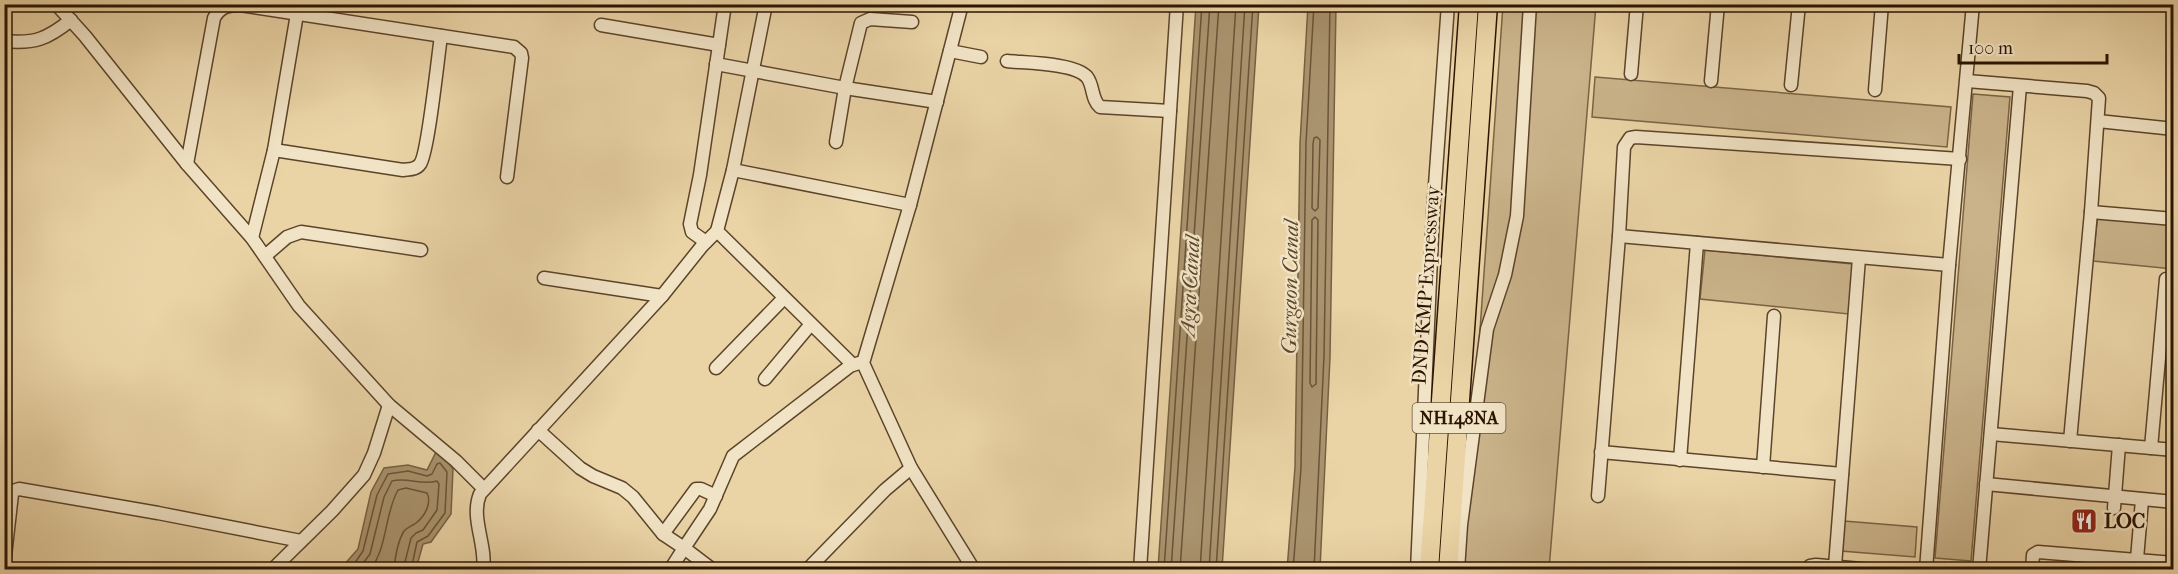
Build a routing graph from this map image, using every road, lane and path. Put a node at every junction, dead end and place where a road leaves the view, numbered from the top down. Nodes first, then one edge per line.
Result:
1 (56, 4) edge
2 (725, 4) edge
3 (766, 4) edge
4 (962, 4) edge
5 (1177, 4) edge
6 (1448, 4) edge
7 (1469, 4) edge
8 (1488, 4) edge
9 (1530, 4) edge
10 (1637, 4) edge
11 (1718, 4) edge
12 (1799, 4) edge
13 (1882, 4) edge
14 (1973, 4) edge
15 (313, 10) edge
16 (297, 14) junction
17 (70, 20) junction
18 (912, 22) dead end
19 (601, 25) dead end
20 (441, 36) junction
21 (4, 41) edge
22 (719, 45) junction
23 (950, 51) junction
24 (981, 57) dead end
25 (1007, 61) dead end
26 (716, 64) junction
27 (754, 71) junction
28 (1631, 74) dead end
29 (1711, 81) dead end
30 (1967, 81) junction
31 (1791, 85) dead end
32 (2020, 86) junction
33 (845, 88) junction
34 (1875, 90) dead end
35 (937, 102) junction
36 (1170, 111) junction
37 (2098, 122) junction
38 (2174, 129) edge
39 (836, 142) dead end
40 (274, 150) junction
41 (1960, 159) junction
42 (187, 164) junction
43 (734, 170) junction
44 (507, 177) dead end
45 (910, 205) junction
46 (2091, 212) junction
47 (2174, 219) edge
48 (717, 231) junction
49 (1619, 236) junction
50 (252, 238) junction
51 (706, 242) junction
52 (1697, 243) junction
53 (421, 250) dead end
54 (264, 256) junction
55 (1859, 258) junction
56 (1949, 265) junction
57 (1459, 266) junction
58 (544, 278) dead end
59 (2166, 279) dead end
60 (662, 296) junction
61 (784, 298) junction
62 (1774, 316) dead end
63 (811, 324) junction
64 (858, 364) junction
65 (716, 368) dead end
66 (765, 379) dead end
67 (389, 405) junction
68 (538, 430) junction
69 (1991, 434) junction
70 (2070, 441) junction
71 (2119, 445) junction
72 (2151, 448) junction
73 (2174, 450) edge
74 (1601, 452) junction
75 (1680, 459) junction
76 (1763, 467) junction
77 (911, 468) junction
78 (1842, 474) junction
79 (1986, 484) junction
80 (484, 489) junction
81 (716, 496) junction
82 (1598, 496) dead end
83 (2142, 500) junction
84 (2115, 502) junction
85 (2174, 502) edge
86 (663, 534) junction
87 (301, 541) junction
88 (684, 548) junction
89 (2137, 559) junction
90 (5, 560) edge
91 (2174, 563) edge
92 (4, 565) edge
93 (1835, 566) junction
94 (813, 568) edge
95 (272, 570) edge
96 (483, 570) edge
97 (670, 570) edge
98 (713, 570) edge
99 (974, 570) edge
100 (1140, 570) edge
101 (1417, 570) edge
102 (1429, 570) edge
103 (1448, 570) edge
104 (1458, 570) edge
105 (1807, 570) edge
106 (1873, 570) edge
107 (1926, 570) edge
108 (1979, 570) edge
109 (2032, 570) edge

1 - 17 street
2 - 22 street
3 - 27 street
4 - 23 street
5 - 36 street
6 - 101 street
7 - 57 highway, DND KMP Expressway / NH148NA
8 - 57 highway, DND KMP Expressway / NH148NA
9 - 104 street
10 - 28 street
11 - 29 street
12 - 31 street
13 - 34 street
14 - 30 street
15 - 16 street
15 - 20 street
16 - 40 street
16 - 42 street
17 - 21 street
17 - 42 street
18 - 33 street
19 - 22 street
20 - 40 street
20 - 44 street
22 - 26 street
23 - 24 street
23 - 35 street
25 - 36 street
26 - 27 street
26 - 51 street
27 - 33 street
27 - 43 street
30 - 32 street
30 - 41 street
32 - 37 street
32 - 69 street
33 - 35 street
33 - 39 street
35 - 45 street
36 - 100 street
37 - 38 street
37 - 46 street
40 - 50 street
41 - 49 street
41 - 56 street
42 - 50 street
43 - 45 street
43 - 48 street
45 - 64 street
46 - 47 street
46 - 70 street
48 - 51 street
48 - 61 street
49 - 52 street
49 - 74 street
50 - 54 street
51 - 60 street
52 - 55 street
52 - 75 street
53 - 54 street
54 - 67 street
55 - 56 street
55 - 78 street
56 - 107 street
57 - 102 highway, DND KMP Expressway / NH148NA
57 - 103 highway, DND KMP Expressway / NH148NA
58 - 60 street
59 - 72 street
60 - 68 street
61 - 63 street
61 - 65 street
62 - 76 street
63 - 64 street
63 - 66 street
64 - 77 street
64 - 81 street
67 - 80 street
67 - 87 street
68 - 80 street
68 - 86 street
69 - 70 street
69 - 79 street
70 - 71 street
71 - 72 street
71 - 84 street
72 - 73 street
74 - 75 street
74 - 82 street
75 - 76 street
76 - 78 street
77 - 94 street
77 - 99 street
78 - 93 street
79 - 84 street
79 - 108 street
80 - 96 street
81 - 86 street
81 - 88 street
83 - 84 street
83 - 85 street
83 - 89 street
86 - 88 street
87 - 90 street
87 - 95 street
88 - 97 street
88 - 98 street
89 - 91 street
89 - 109 street
90 - 92 street
93 - 105 street
93 - 106 street

